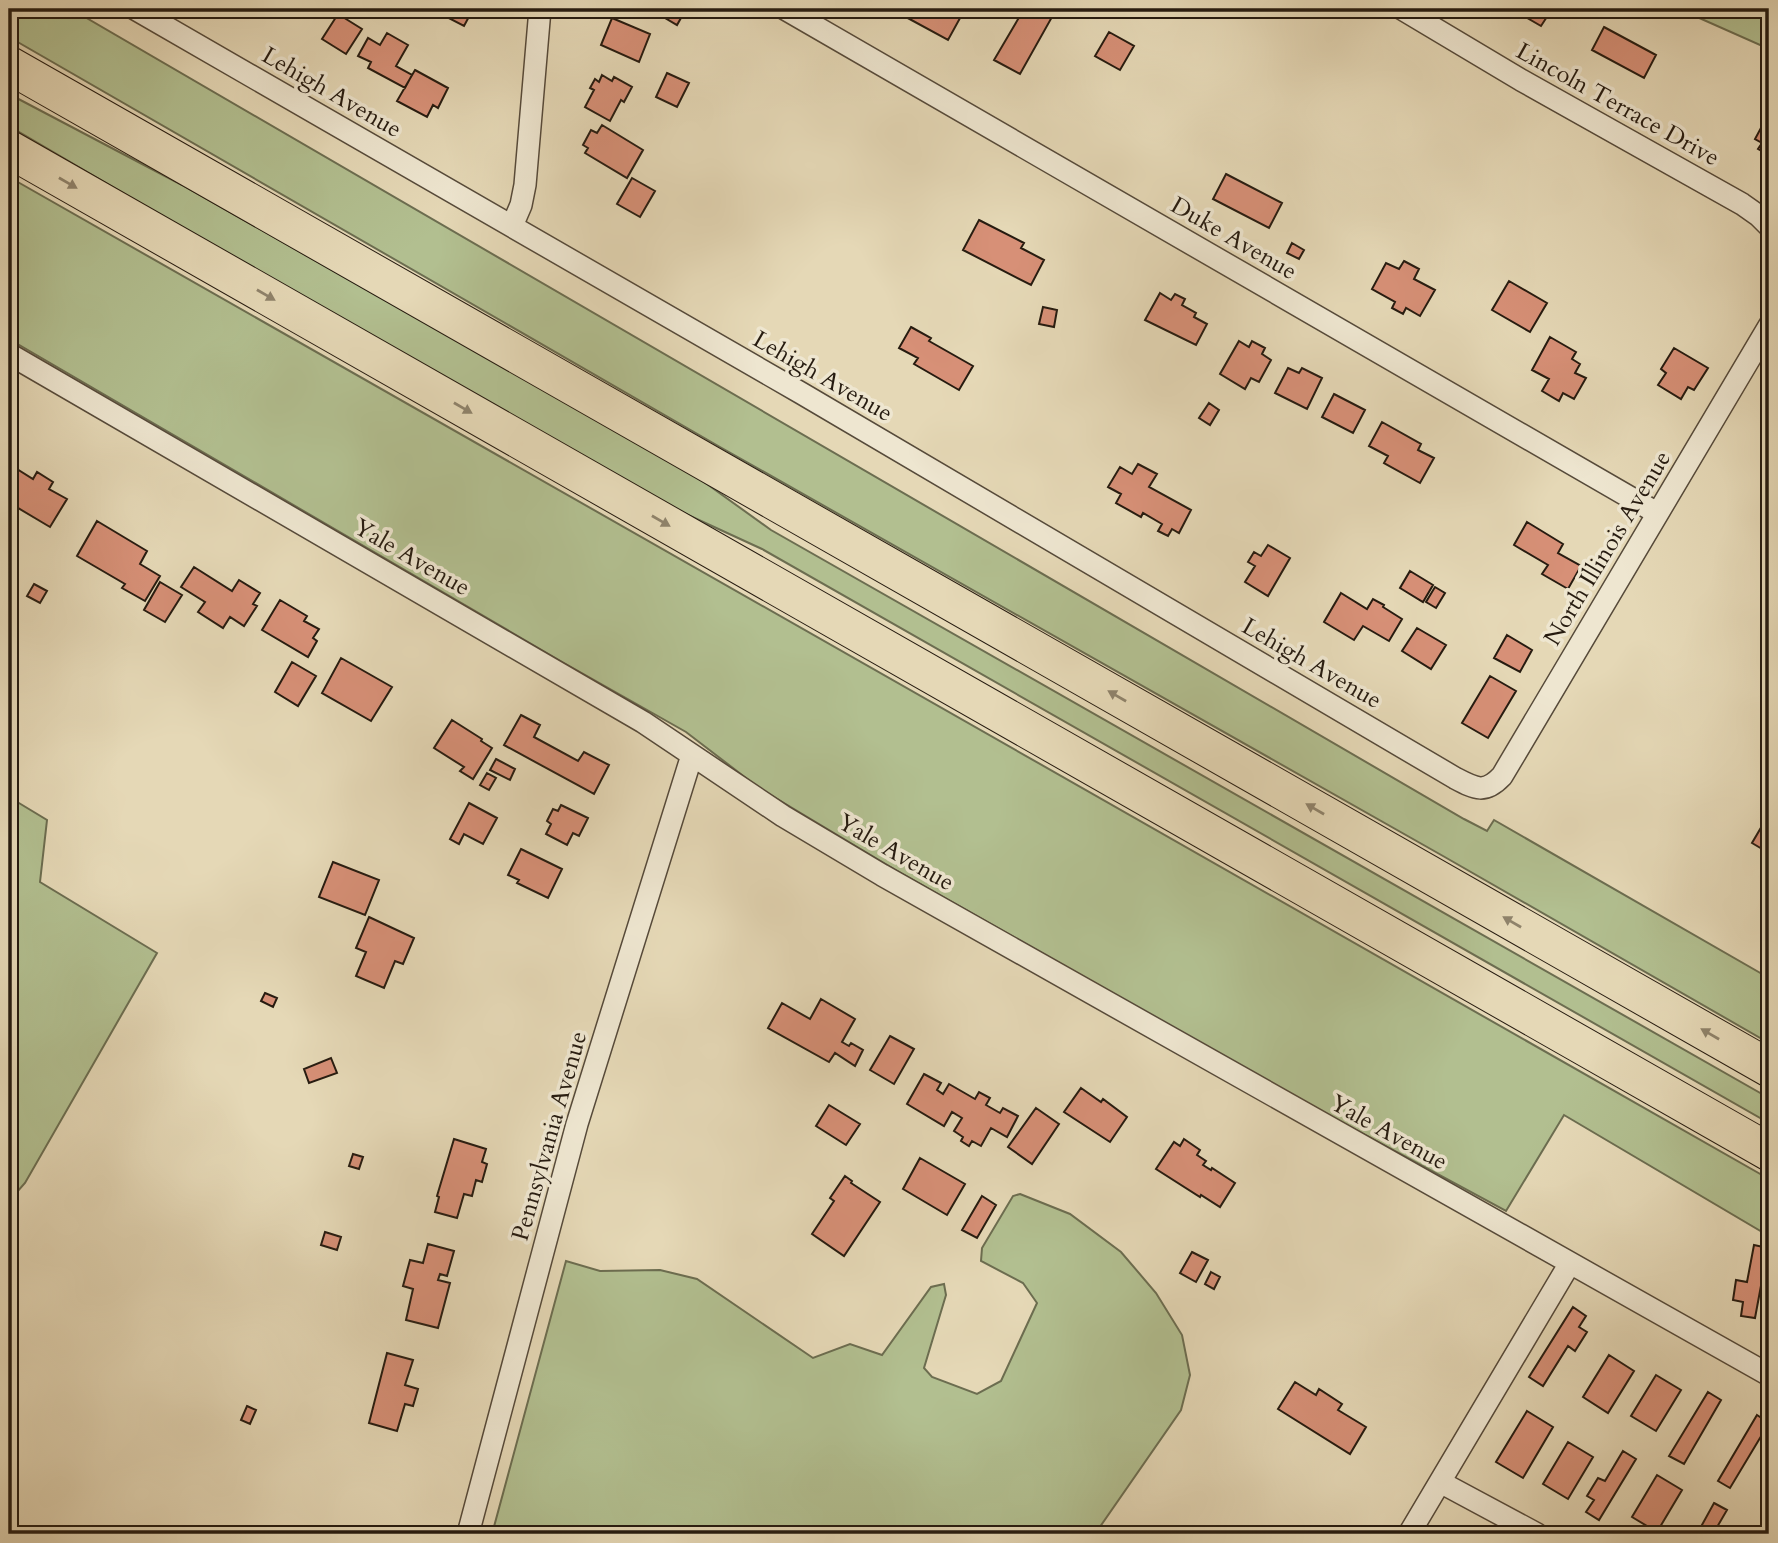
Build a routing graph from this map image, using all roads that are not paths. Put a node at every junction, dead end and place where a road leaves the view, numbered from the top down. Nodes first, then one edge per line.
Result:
1 (135, 9) edge
2 (540, 9) edge
3 (785, 9) edge
4 (1402, 9) edge
5 (9, 65) edge
6 (9, 149) edge
7 (512, 226) junction
8 (1769, 226) edge
9 (1769, 326) edge
10 (9, 354) edge
11 (1657, 513) junction
12 (692, 755) junction
13 (1483, 789) joint
14 (1769, 1068) edge
15 (1769, 1152) edge
16 (1570, 1263) junction
17 (1769, 1375) edge
18 (1440, 1482) junction
19 (468, 1534) edge
20 (1409, 1534) edge
21 (1537, 1534) edge

1 - 7 street, Lehigh Avenue
2 - 7 street
3 - 11 street, Duke Avenue
4 - 8 street, Lincoln Terrace Drive
14 -> 5 highway
6 -> 15 highway
7 - 13 street, Lehigh Avenue
9 - 11 street, North Illinois Avenue
10 - 12 street, Yale Avenue
11 - 13 street, North Illinois Avenue
12 - 16 street, Yale Avenue
12 - 19 street, Pennsylvania Avenue
16 - 17 street, Yale Avenue
16 - 18 street
18 - 20 street
18 - 21 street

